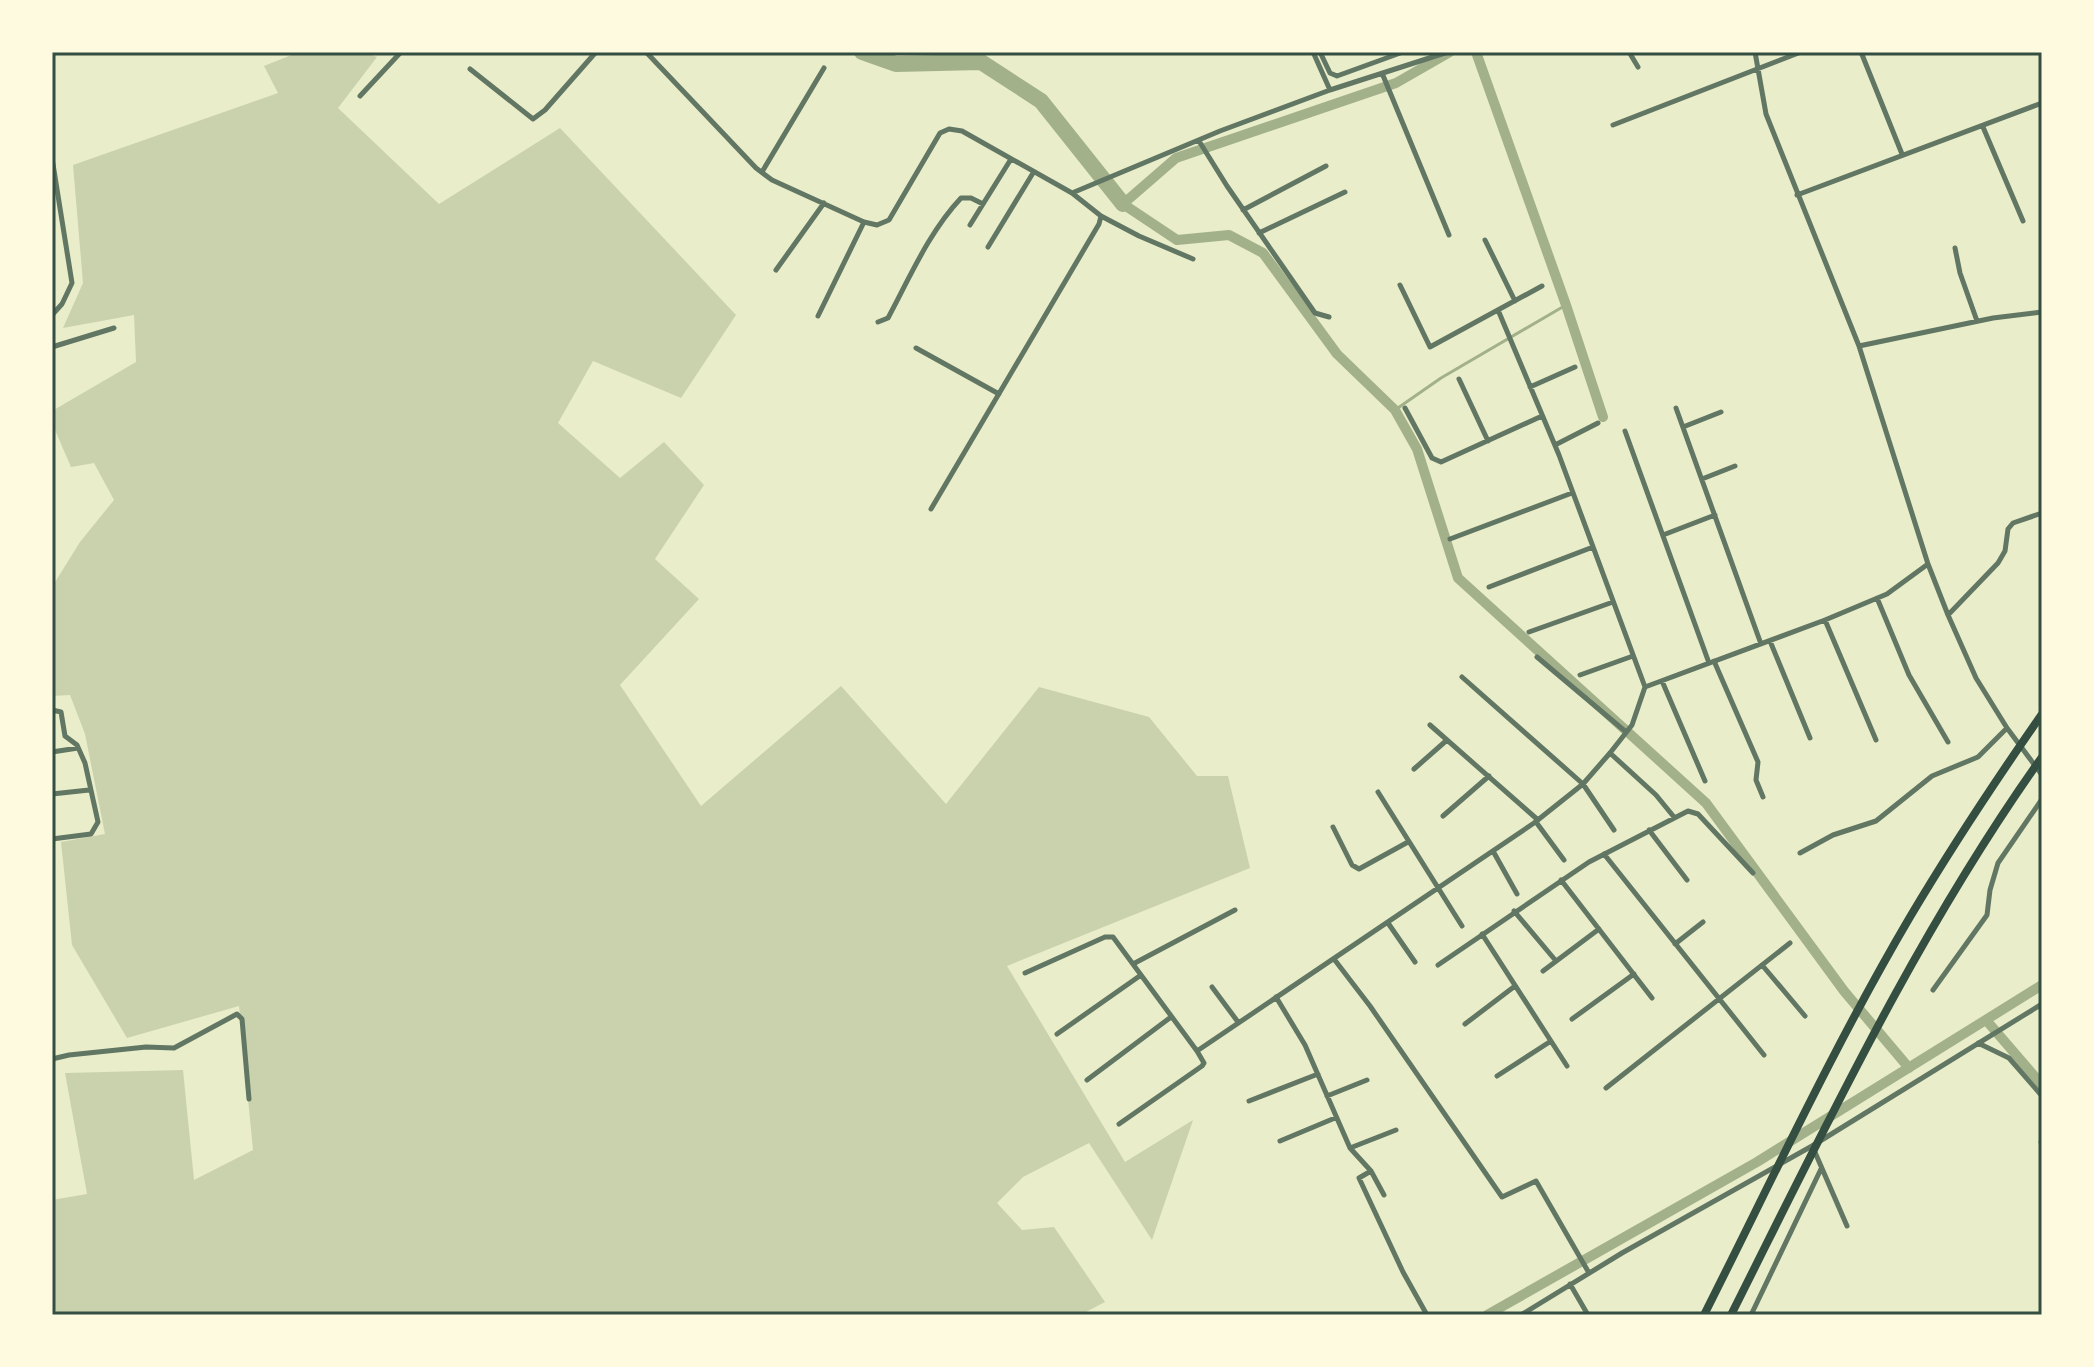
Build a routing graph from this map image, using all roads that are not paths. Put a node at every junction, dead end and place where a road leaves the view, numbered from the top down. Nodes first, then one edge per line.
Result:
1 (401, 52) edge
2 (596, 52) edge
3 (1313, 52) edge
4 (1320, 52) edge
5 (1402, 52) edge
6 (1448, 52) edge
7 (1629, 52) edge
8 (1755, 52) edge
9 (1801, 52) edge
10 (1861, 52) edge
11 (647, 53) edge
12 (1409, 65) junction
13 (1638, 67) dead end
14 (824, 68) dead end
15 (470, 69) dead end
16 (1756, 70) junction
17 (1382, 73) junction
18 (1330, 90) junction
19 (360, 96) dead end
20 (2042, 103) edge
21 (1613, 125) dead end
22 (1983, 127) junction
23 (1201, 144) junction
24 (1902, 154) junction
25 (52, 158) edge
26 (1011, 159) junction
27 (1326, 166) dead end
28 (762, 172) junction
29 (1033, 173) junction
30 (1345, 192) dead end
31 (1072, 193) junction
32 (1797, 195) junction
33 (824, 203) junction
34 (983, 204) junction
35 (1243, 210) junction
36 (1101, 216) junction
37 (2023, 221) dead end
38 (864, 222) junction
39 (970, 225) dead end
40 (1259, 233) junction
41 (1449, 235) dead end
42 (1485, 240) dead end
43 (988, 247) dead end
44 (1955, 248) dead end
45 (1193, 259) dead end
46 (776, 270) dead end
47 (1400, 285) dead end
48 (1542, 286) dead end
49 (1515, 301) junction
50 (1498, 310) junction
51 (2042, 312) edge
52 (52, 315) edge
53 (818, 316) dead end
54 (1329, 317) dead end
55 (1977, 321) junction
56 (878, 322) dead end
57 (114, 328) dead end
58 (1859, 346) junction
59 (52, 347) edge
60 (916, 348) dead end
61 (1575, 367) dead end
62 (1459, 379) dead end
63 (1530, 387) junction
64 (999, 394) junction
65 (1405, 408) dead end
66 (1676, 408) dead end
67 (1721, 412) dead end
68 (1542, 416) junction
69 (1598, 423) dead end
70 (1683, 427) junction
71 (1625, 431) dead end
72 (1488, 441) junction
73 (1555, 445) junction
74 (1735, 466) dead end
75 (1702, 479) junction
76 (1573, 493) junction
77 (931, 509) dead end
78 (2042, 513) edge
79 (1715, 515) junction
80 (1663, 535) junction
81 (1450, 539) dead end
82 (1593, 547) junction
83 (1928, 564) junction
84 (1489, 587) dead end
85 (1877, 598) junction
86 (1613, 602) junction
87 (1948, 615) junction
88 (1825, 620) junction
89 (1529, 632) dead end
90 (1770, 641) junction
91 (1761, 644) junction
92 (1633, 656) junction
93 (1537, 657) dead end
94 (1712, 662) junction
95 (1580, 675) dead end
96 (1462, 677) dead end
97 (1662, 681) junction
98 (1645, 687) junction
99 (52, 710) edge
100 (2042, 714) edge
101 (1430, 725) dead end
102 (2007, 728) junction
103 (1627, 731) junction
104 (1810, 738) dead end
105 (1447, 740) junction
106 (1876, 740) dead end
107 (1948, 742) dead end
108 (78, 748) junction
109 (52, 752) edge
110 (1610, 753) junction
111 (2042, 757) edge
112 (1414, 769) dead end
113 (2042, 775) edge
114 (1489, 776) junction
115 (1705, 781) dead end
116 (1583, 784) junction
117 (89, 790) junction
118 (1378, 792) dead end
119 (52, 794) edge
120 (1763, 797) dead end
121 (2042, 799) edge
122 (1443, 816) dead end
123 (1674, 817) junction
124 (1537, 821) junction
125 (1333, 827) dead end
126 (1614, 830) dead end
127 (1649, 830) junction
128 (52, 839) edge
129 (1408, 842) junction
130 (1493, 851) junction
131 (1800, 853) dead end
132 (1604, 854) junction
133 (1564, 860) dead end
134 (1753, 873) dead end
135 (1561, 880) junction
136 (1687, 880) dead end
137 (1437, 889) junction
138 (1517, 894) dead end
139 (1235, 910) dead end
140 (1514, 911) junction
141 (1703, 922) dead end
142 (1388, 923) junction
143 (1462, 926) dead end
144 (1599, 929) junction
145 (1482, 934) junction
146 (1790, 943) dead end
147 (1675, 944) junction
148 (1334, 959) junction
149 (1556, 961) junction
150 (1415, 962) dead end
151 (1133, 964) junction
152 (1438, 965) dead end
153 (1762, 965) junction
154 (1543, 971) dead end
155 (1025, 973) dead end
156 (1634, 974) junction
157 (1141, 975) junction
158 (1515, 986) junction
159 (1212, 987) dead end
160 (1933, 990) dead end
161 (1276, 997) junction
162 (1652, 998) dead end
163 (1718, 999) junction
164 (2042, 1004) edge
165 (1805, 1016) dead end
166 (1171, 1017) junction
167 (1572, 1019) dead end
168 (1238, 1022) junction
169 (1465, 1024) dead end
170 (1057, 1034) dead end
171 (1551, 1041) junction
172 (1978, 1043) junction
173 (1198, 1050) junction
174 (1764, 1055) dead end
175 (52, 1059) edge
176 (1567, 1066) dead end
177 (1318, 1074) junction
178 (1497, 1076) dead end
179 (1087, 1080) dead end
180 (1367, 1080) dead end
181 (1606, 1088) dead end
182 (1327, 1096) junction
183 (2042, 1096) edge
184 (249, 1099) dead end
185 (1249, 1101) dead end
186 (1335, 1118) junction
187 (1119, 1124) dead end
188 (1396, 1130) dead end
189 (1280, 1141) dead end
190 (1812, 1146) junction
191 (1350, 1148) junction
192 (1821, 1169) junction
193 (1371, 1171) junction
194 (1384, 1195) dead end
195 (1847, 1226) dead end
196 (1589, 1273) junction
197 (1570, 1284) junction
198 (1427, 1315) edge
199 (1521, 1315) edge
200 (1588, 1315) edge
201 (1704, 1315) edge
202 (1731, 1315) edge
203 (1751, 1315) edge

1 - 19 street
2 - 15 street
3 - 18 street
4 - 5 street
5 - 12 street
6 - 12 street
7 - 13 street
8 - 16 street
9 - 16 street
10 - 24 street
11 - 28 street
12 - 17 street
14 - 28 street
16 - 21 street
16 - 32 street
17 - 18 street
17 - 41 street
18 - 23 street
20 - 22 street
22 - 24 street
22 - 37 street
23 - 31 street
23 - 35 street
24 - 32 street
25 - 52 street
26 - 29 street
26 - 34 street
26 - 38 street
27 - 35 street
28 - 33 street
29 - 31 street
29 - 43 street
30 - 40 street
31 - 36 street
32 - 58 street
33 - 38 street
33 - 46 street
34 - 39 street
34 - 56 street
35 - 40 street
36 - 45 street
36 - 64 street
38 - 53 street
40 - 54 street
42 - 49 street
44 - 55 street
47 - 50 street
48 - 49 street
49 - 50 street
50 - 63 street
51 - 55 street
55 - 58 street
57 - 59 street
58 - 83 street
60 - 64 street
61 - 63 street
62 - 72 street
63 - 68 street
64 - 77 street
65 - 72 street
66 - 70 street
67 - 70 street
68 - 72 street
68 - 73 street
69 - 73 street
70 - 75 street
71 - 80 street
73 - 76 street
74 - 75 street
75 - 79 street
76 - 81 street
76 - 82 street
78 - 87 street
79 - 80 street
79 - 91 street
80 - 94 street
82 - 84 street
82 - 86 street
83 - 85 street
83 - 87 street
85 - 88 street
85 - 107 street
86 - 89 street
86 - 92 street
87 - 102 street
88 - 90 street
88 - 106 street
90 - 91 street
90 - 104 street
91 - 94 street
92 - 95 street
92 - 98 street
93 - 103 street
94 - 97 street
94 - 120 street
96 - 116 street
97 - 98 street
97 - 115 street
98 - 103 street
99 - 108 street
100 - 201 highway
101 - 105 street
102 - 113 street
102 - 131 street
103 - 110 street
105 - 112 street
105 - 114 street
108 - 109 street
108 - 117 street
110 - 116 street
110 - 123 street
111 - 202 highway
114 - 122 street
114 - 124 street
116 - 124 street
116 - 126 street
117 - 119 street
117 - 128 street
118 - 129 street
121 - 160 street
123 - 127 street
123 - 134 street
124 - 130 street
124 - 133 street
125 - 129 street
127 - 132 street
127 - 136 street
129 - 137 street
130 - 137 street
130 - 138 street
132 - 135 street
132 - 147 street
135 - 140 street
135 - 144 street
137 - 142 street
137 - 143 street
139 - 151 street
140 - 145 street
140 - 149 street
141 - 147 street
142 - 148 street
142 - 150 street
144 - 149 street
144 - 156 street
145 - 152 street
145 - 158 street
146 - 153 street
147 - 163 street
148 - 161 street
148 - 196 street
149 - 154 street
151 - 155 street
151 - 157 street
153 - 163 street
153 - 165 street
156 - 162 street
156 - 167 street
157 - 166 street
157 - 170 street
158 - 169 street
158 - 171 street
159 - 168 street
161 - 168 street
161 - 177 street
163 - 174 street
163 - 181 street
164 - 172 street
166 - 173 street
166 - 179 street
168 - 173 street
171 - 176 street
171 - 178 street
172 - 183 street
172 - 190 street
173 - 187 street
175 - 184 street
177 - 182 street
177 - 185 street
180 - 182 street
182 - 186 street
186 - 189 street
186 - 191 street
188 - 191 street
190 - 192 street
190 - 196 street
191 - 193 street
192 - 195 street
192 - 203 street
193 - 194 street
193 - 198 street
196 - 197 street
197 - 199 street
197 - 200 street

